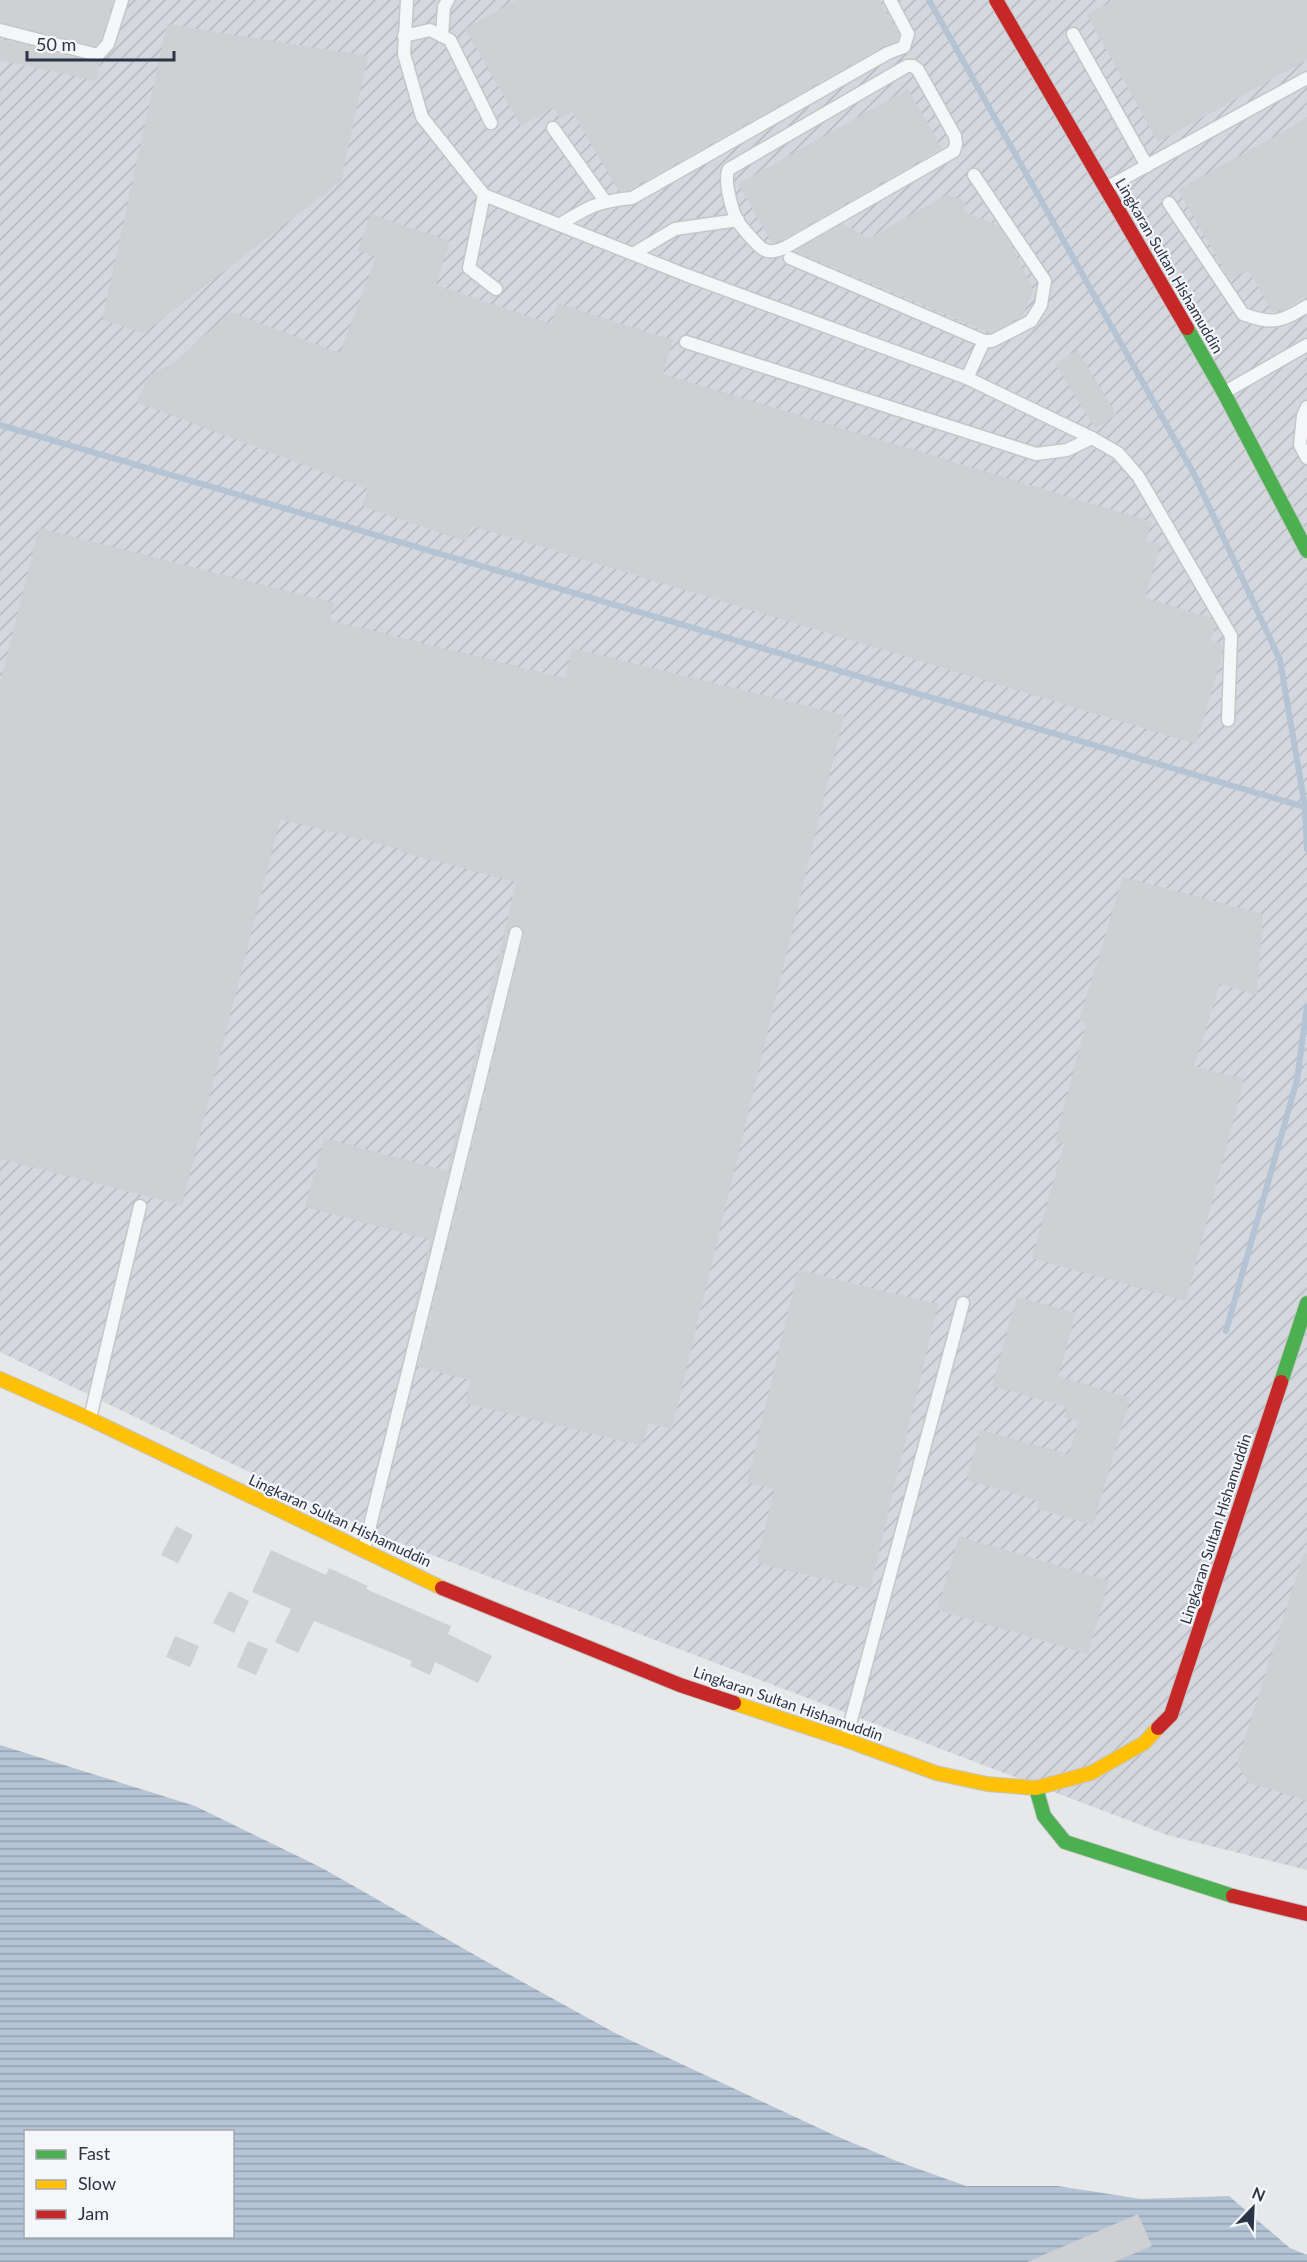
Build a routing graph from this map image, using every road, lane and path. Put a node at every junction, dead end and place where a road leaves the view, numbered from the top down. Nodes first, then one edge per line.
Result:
1 (122, 0) edge
2 (408, 0) edge
3 (447, 0) edge
4 (890, 0) edge
5 (996, 0) edge
6 (0, 30) edge
7 (1073, 34) dead end
8 (404, 36) junction
9 (442, 36) junction
10 (1307, 78) edge
11 (491, 123) dead end
12 (553, 128) dead end
13 (1147, 166) junction
14 (974, 175) dead end
15 (1105, 189) junction
16 (484, 195) junction
17 (605, 201) junction
18 (1169, 203) dead end
19 (738, 220) junction
20 (559, 225) junction
21 (633, 254) junction
22 (790, 258) dead end
23 (496, 289) dead end
24 (1307, 306) edge
25 (984, 340) junction
26 (686, 342) dead end
27 (1307, 345) edge
28 (967, 378) junction
29 (1224, 393) junction
30 (1307, 407) edge
31 (1092, 438) junction
32 (1307, 458) edge
33 (1307, 552) edge
34 (1228, 720) dead end
35 (516, 933) dead end
36 (140, 1206) dead end
37 (963, 1303) dead end
38 (1307, 1303) edge
39 (0, 1379) edge
40 (90, 1419) junction
41 (364, 1552) junction
42 (846, 1740) junction
43 (1036, 1788) junction
44 (1307, 1914) edge

1 - 6 lane
2 - 8 lane
3 - 9 lane
4 - 17 lane
5 - 15 street, Lingkaran Sultan Hishamuddin
7 - 13 lane
8 - 9 lane
8 - 16 lane
9 - 11 lane
10 - 13 lane
12 - 17 lane
13 - 15 lane
14 - 25 lane
15 - 29 street, Lingkaran Sultan Hishamuddin
16 - 20 lane
16 - 23 lane
17 - 20 lane
18 - 24 lane
19 - 19 lane
19 - 21 lane
20 - 21 lane
21 - 28 lane
22 - 25 lane
25 - 28 lane
26 - 31 lane
27 - 29 lane
28 - 31 lane
29 - 33 street, Lingkaran Sultan Hishamuddin
30 - 32 lane
31 - 34 lane
35 - 41 lane
36 - 40 lane
37 - 42 lane
38 - 43 street, Lingkaran Sultan Hishamuddin
39 - 40 street, Lingkaran Sultan Hishamuddin
40 - 41 street, Lingkaran Sultan Hishamuddin
41 - 42 street, Lingkaran Sultan Hishamuddin
42 - 43 street, Lingkaran Sultan Hishamuddin
43 - 44 street

